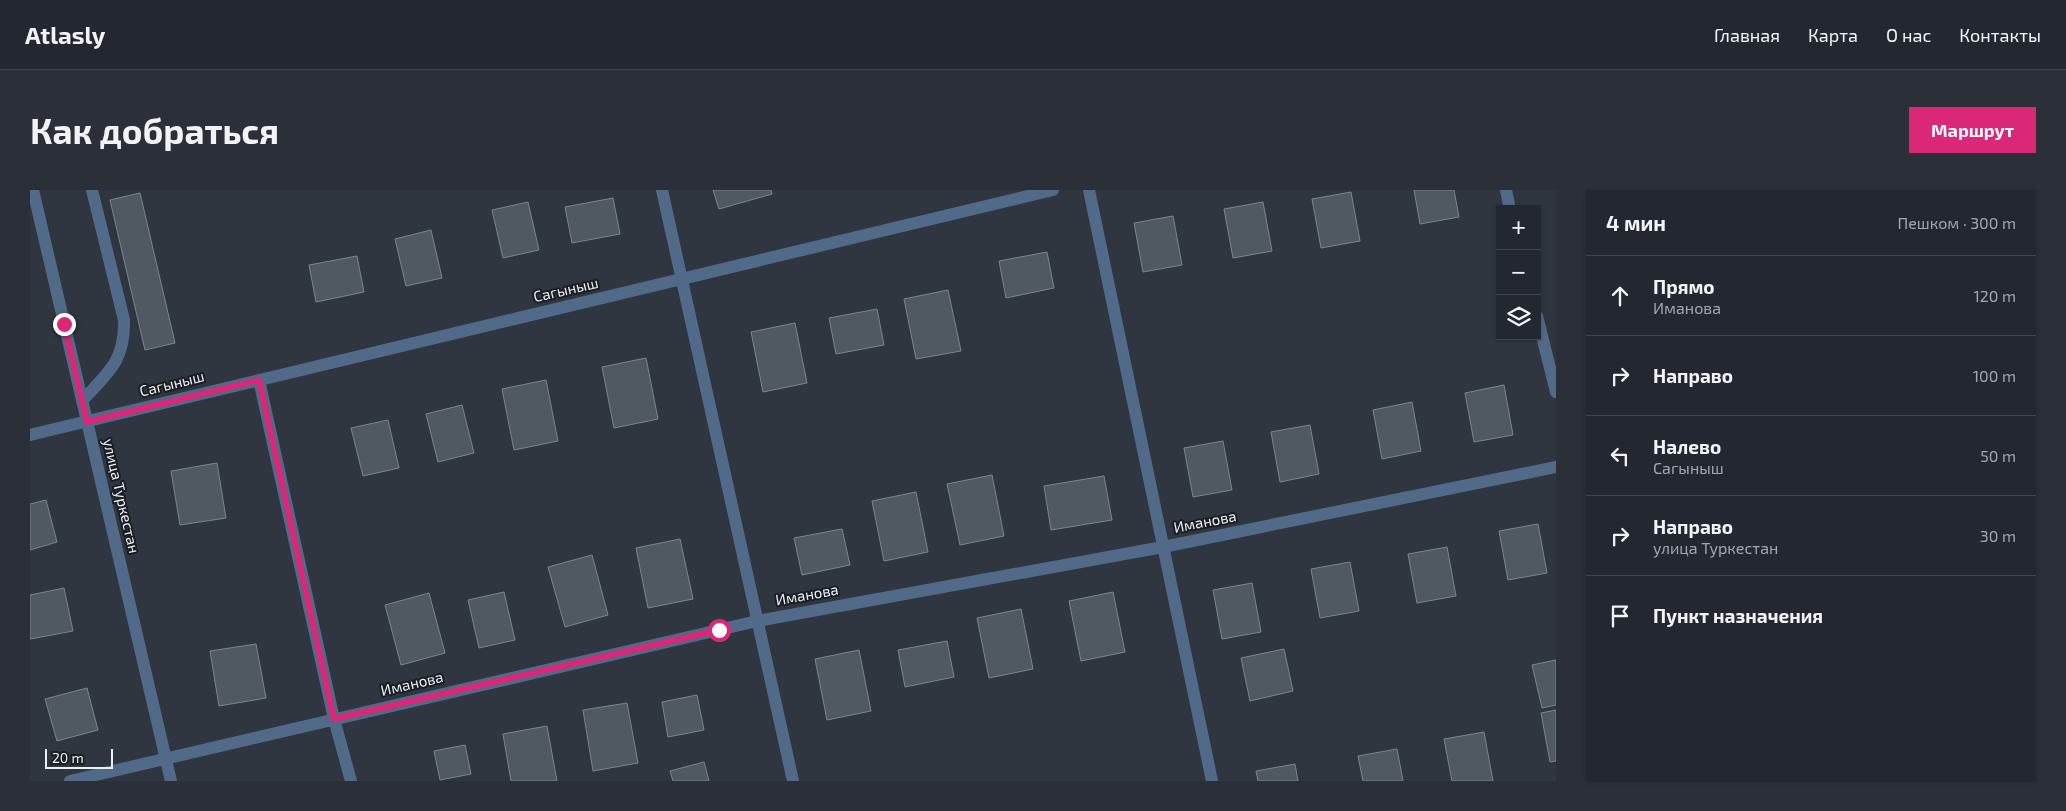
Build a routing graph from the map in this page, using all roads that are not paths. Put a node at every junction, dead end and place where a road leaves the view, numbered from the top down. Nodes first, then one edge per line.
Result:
1 (33, 190) edge
2 (92, 190) edge
3 (662, 190) edge
4 (1052, 190) edge
5 (1089, 190) edge
6 (1506, 190) edge
7 (1509, 205) edge
8 (682, 279) junction
9 (1541, 332) edge
10 (259, 380) junction
11 (1556, 392) edge
12 (82, 401) junction
13 (87, 422) junction
14 (30, 434) edge
15 (1556, 467) edge
16 (1163, 547) junction
17 (758, 621) junction
18 (334, 719) junction
19 (165, 759) junction
20 (70, 781) edge
21 (171, 781) edge
22 (351, 781) edge
23 (793, 781) edge
24 (1212, 781) edge

1 - 12 street, улица Туркестан
2 - 12 street
3 - 8 street
4 - 8 street, Сагыныш
5 - 16 street
6 - 7 street
8 - 10 street, Сагыныш
8 - 17 street
9 - 11 street
10 - 13 street, Сагыныш
10 - 18 street
12 - 13 street, улица Туркестан
13 - 14 street, Сагыныш
13 - 19 street, улица Туркестан
15 - 16 street, Иманова
16 - 17 street, Иманова
16 - 24 street
17 - 18 street, Иманова
17 - 23 street
18 - 19 street, Иманова
18 - 22 street
19 - 20 street, Иманова
19 - 21 street, улица Туркестан

